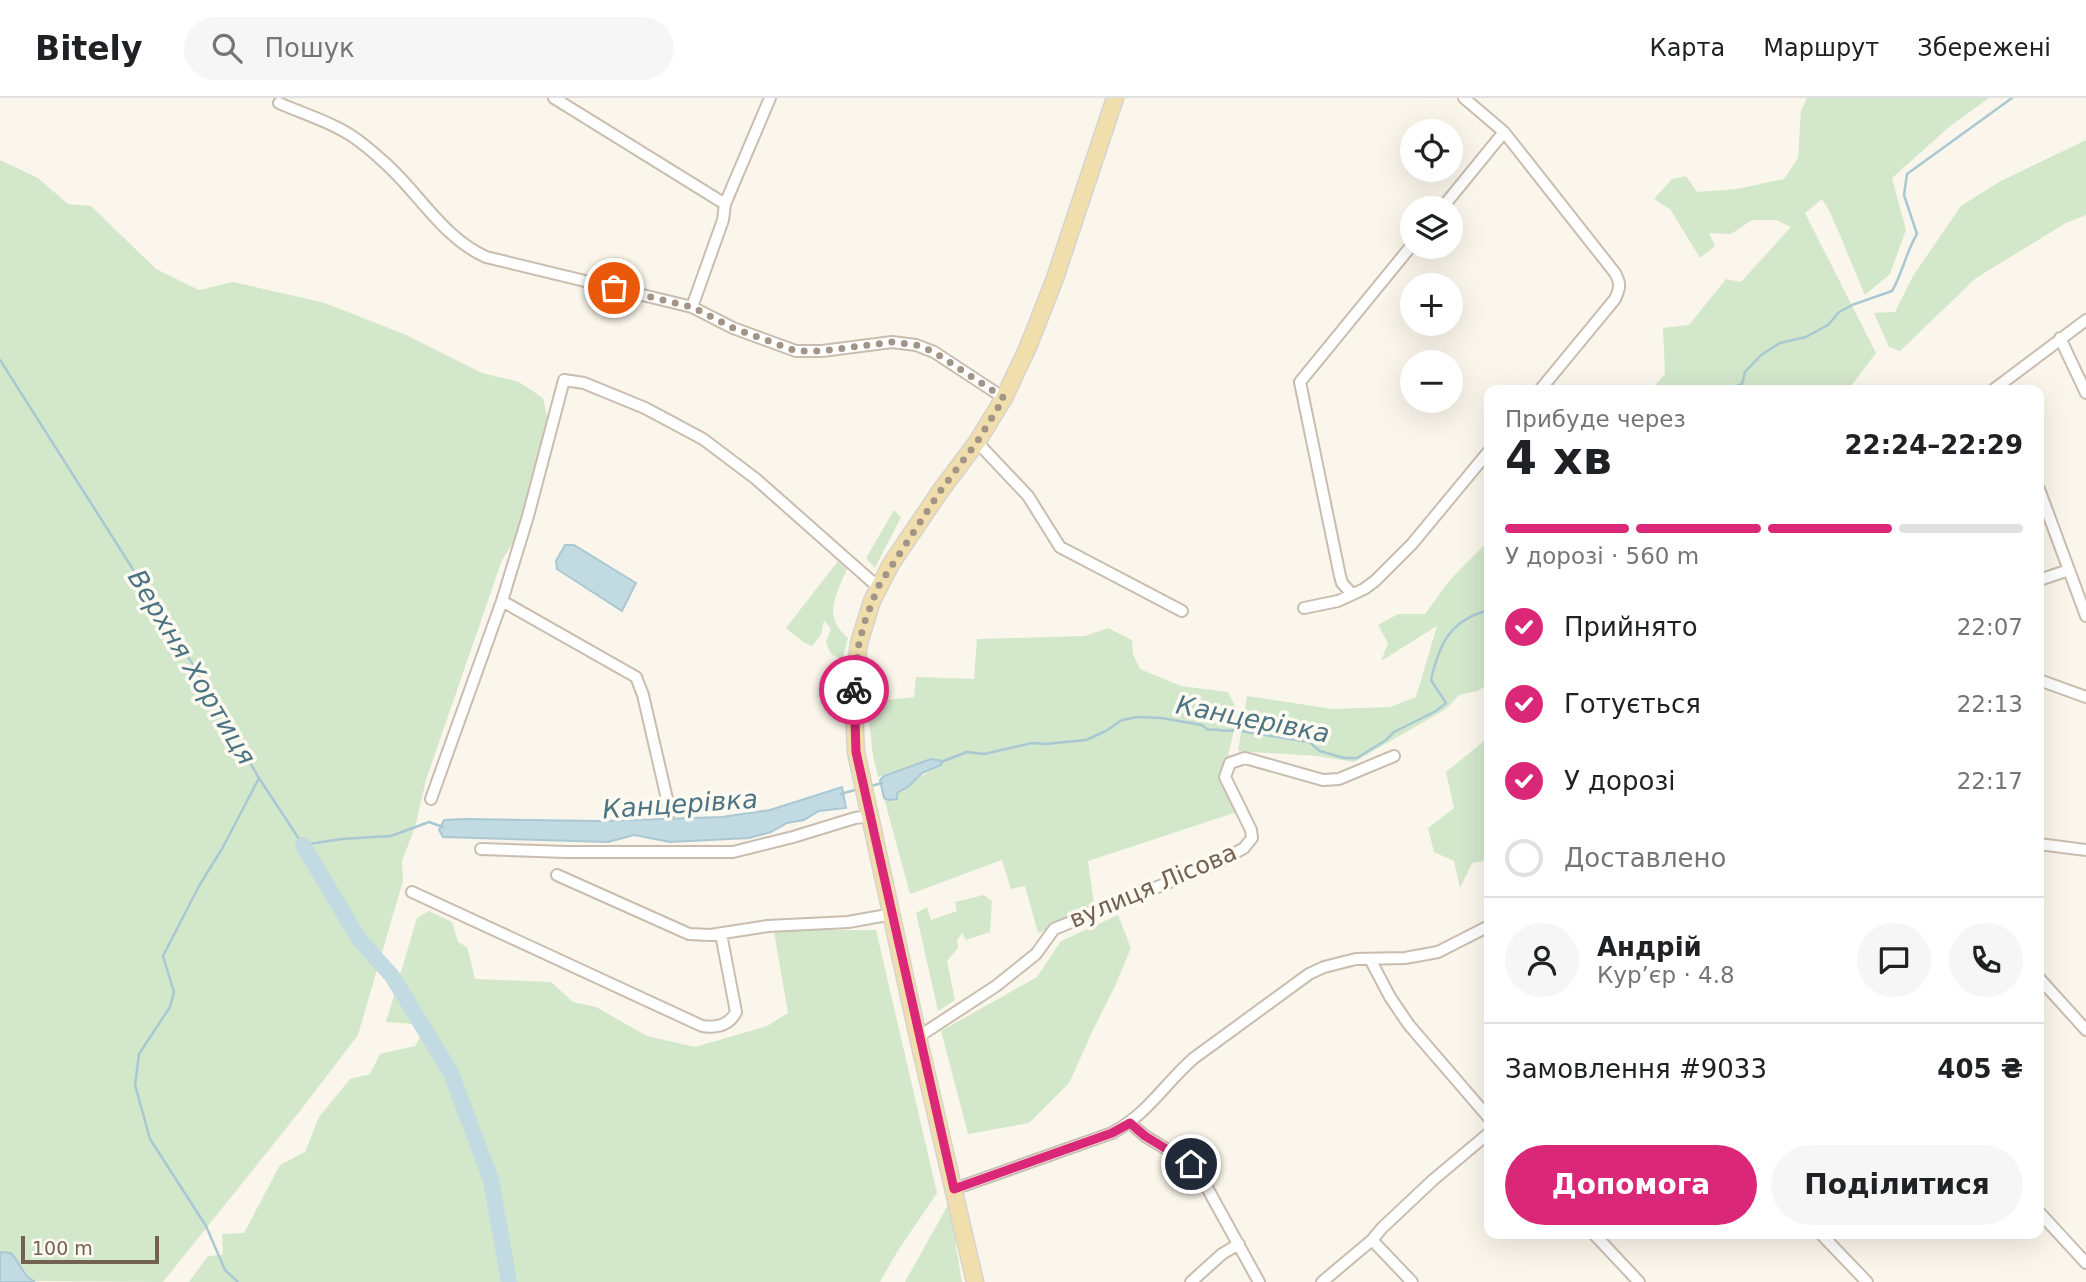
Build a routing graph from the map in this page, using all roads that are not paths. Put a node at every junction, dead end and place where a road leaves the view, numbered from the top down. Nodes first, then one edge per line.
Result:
1 (554, 98) edge
2 (770, 98) edge
3 (1115, 98) edge
4 (1464, 98) edge
5 (279, 103) dead end
6 (1504, 132) junction
7 (1452, 196) edge
8 (725, 204) junction
9 (1401, 259) edge
10 (692, 307) junction
11 (2086, 320) edge
12 (2060, 338) junction
13 (1544, 385) edge
14 (2003, 385) edge
15 (2086, 393) edge
16 (1004, 398) junction
17 (977, 442) junction
18 (1484, 457) edge
19 (2044, 502) edge
20 (2069, 570) junction
21 (2044, 578) edge
22 (878, 587) junction
23 (1352, 594) junction
24 (502, 601) junction
25 (1304, 608) dead end
26 (1182, 611) dead end
27 (2086, 616) edge
28 (2044, 682) edge
29 (2086, 698) edge
30 (1394, 756) dead end
31 (431, 799) dead end
32 (670, 811) dead end
33 (870, 816) junction
34 (2044, 845) edge
35 (481, 849) dead end
36 (2086, 850) edge
37 (557, 875) dead end
38 (412, 891) dead end
39 (893, 914) junction
40 (1484, 929) edge
41 (721, 934) junction
42 (1370, 959) junction
43 (2044, 984) edge
44 (2086, 1030) edge
45 (918, 1037) junction
46 (1484, 1112) edge
47 (1130, 1123) junction
48 (1484, 1137) edge
49 (954, 1189) junction
50 (2044, 1217) edge
51 (1599, 1239) edge
52 (1826, 1239) edge
53 (1372, 1240) junction
54 (1238, 1244) junction
55 (2086, 1263) edge
56 (975, 1282) edge
57 (1191, 1282) edge
58 (1259, 1282) edge
59 (1322, 1282) edge
60 (1412, 1282) edge
61 (1639, 1282) edge
62 (1867, 1282) edge

1 - 8 street
2 - 8 street
3 - 16 main road
4 - 6 street
5 - 10 street
6 - 7 street
6 - 13 street
8 - 10 street
9 - 23 street
10 - 16 street
11 - 12 street
12 - 14 street
12 - 15 street
16 - 17 main road
17 - 22 main road
17 - 26 street
18 - 23 street
19 - 20 street
20 - 21 street
20 - 27 street
22 - 24 street
22 - 33 main road
23 - 25 street
24 - 31 street
24 - 32 street
28 - 29 street
30 - 45 street, вулиця Лісова
33 - 35 street
33 - 39 main road
34 - 36 street
37 - 41 street
38 - 41 street
39 - 41 street
39 - 45 main road
40 - 42 street
42 - 46 street
42 - 47 street
43 - 44 street
45 - 49 main road
47 - 49 street
47 - 54 street
48 - 53 street
49 - 56 main road
50 - 55 street
51 - 61 street
52 - 62 street
53 - 59 street
53 - 60 street
54 - 57 street
54 - 58 street

